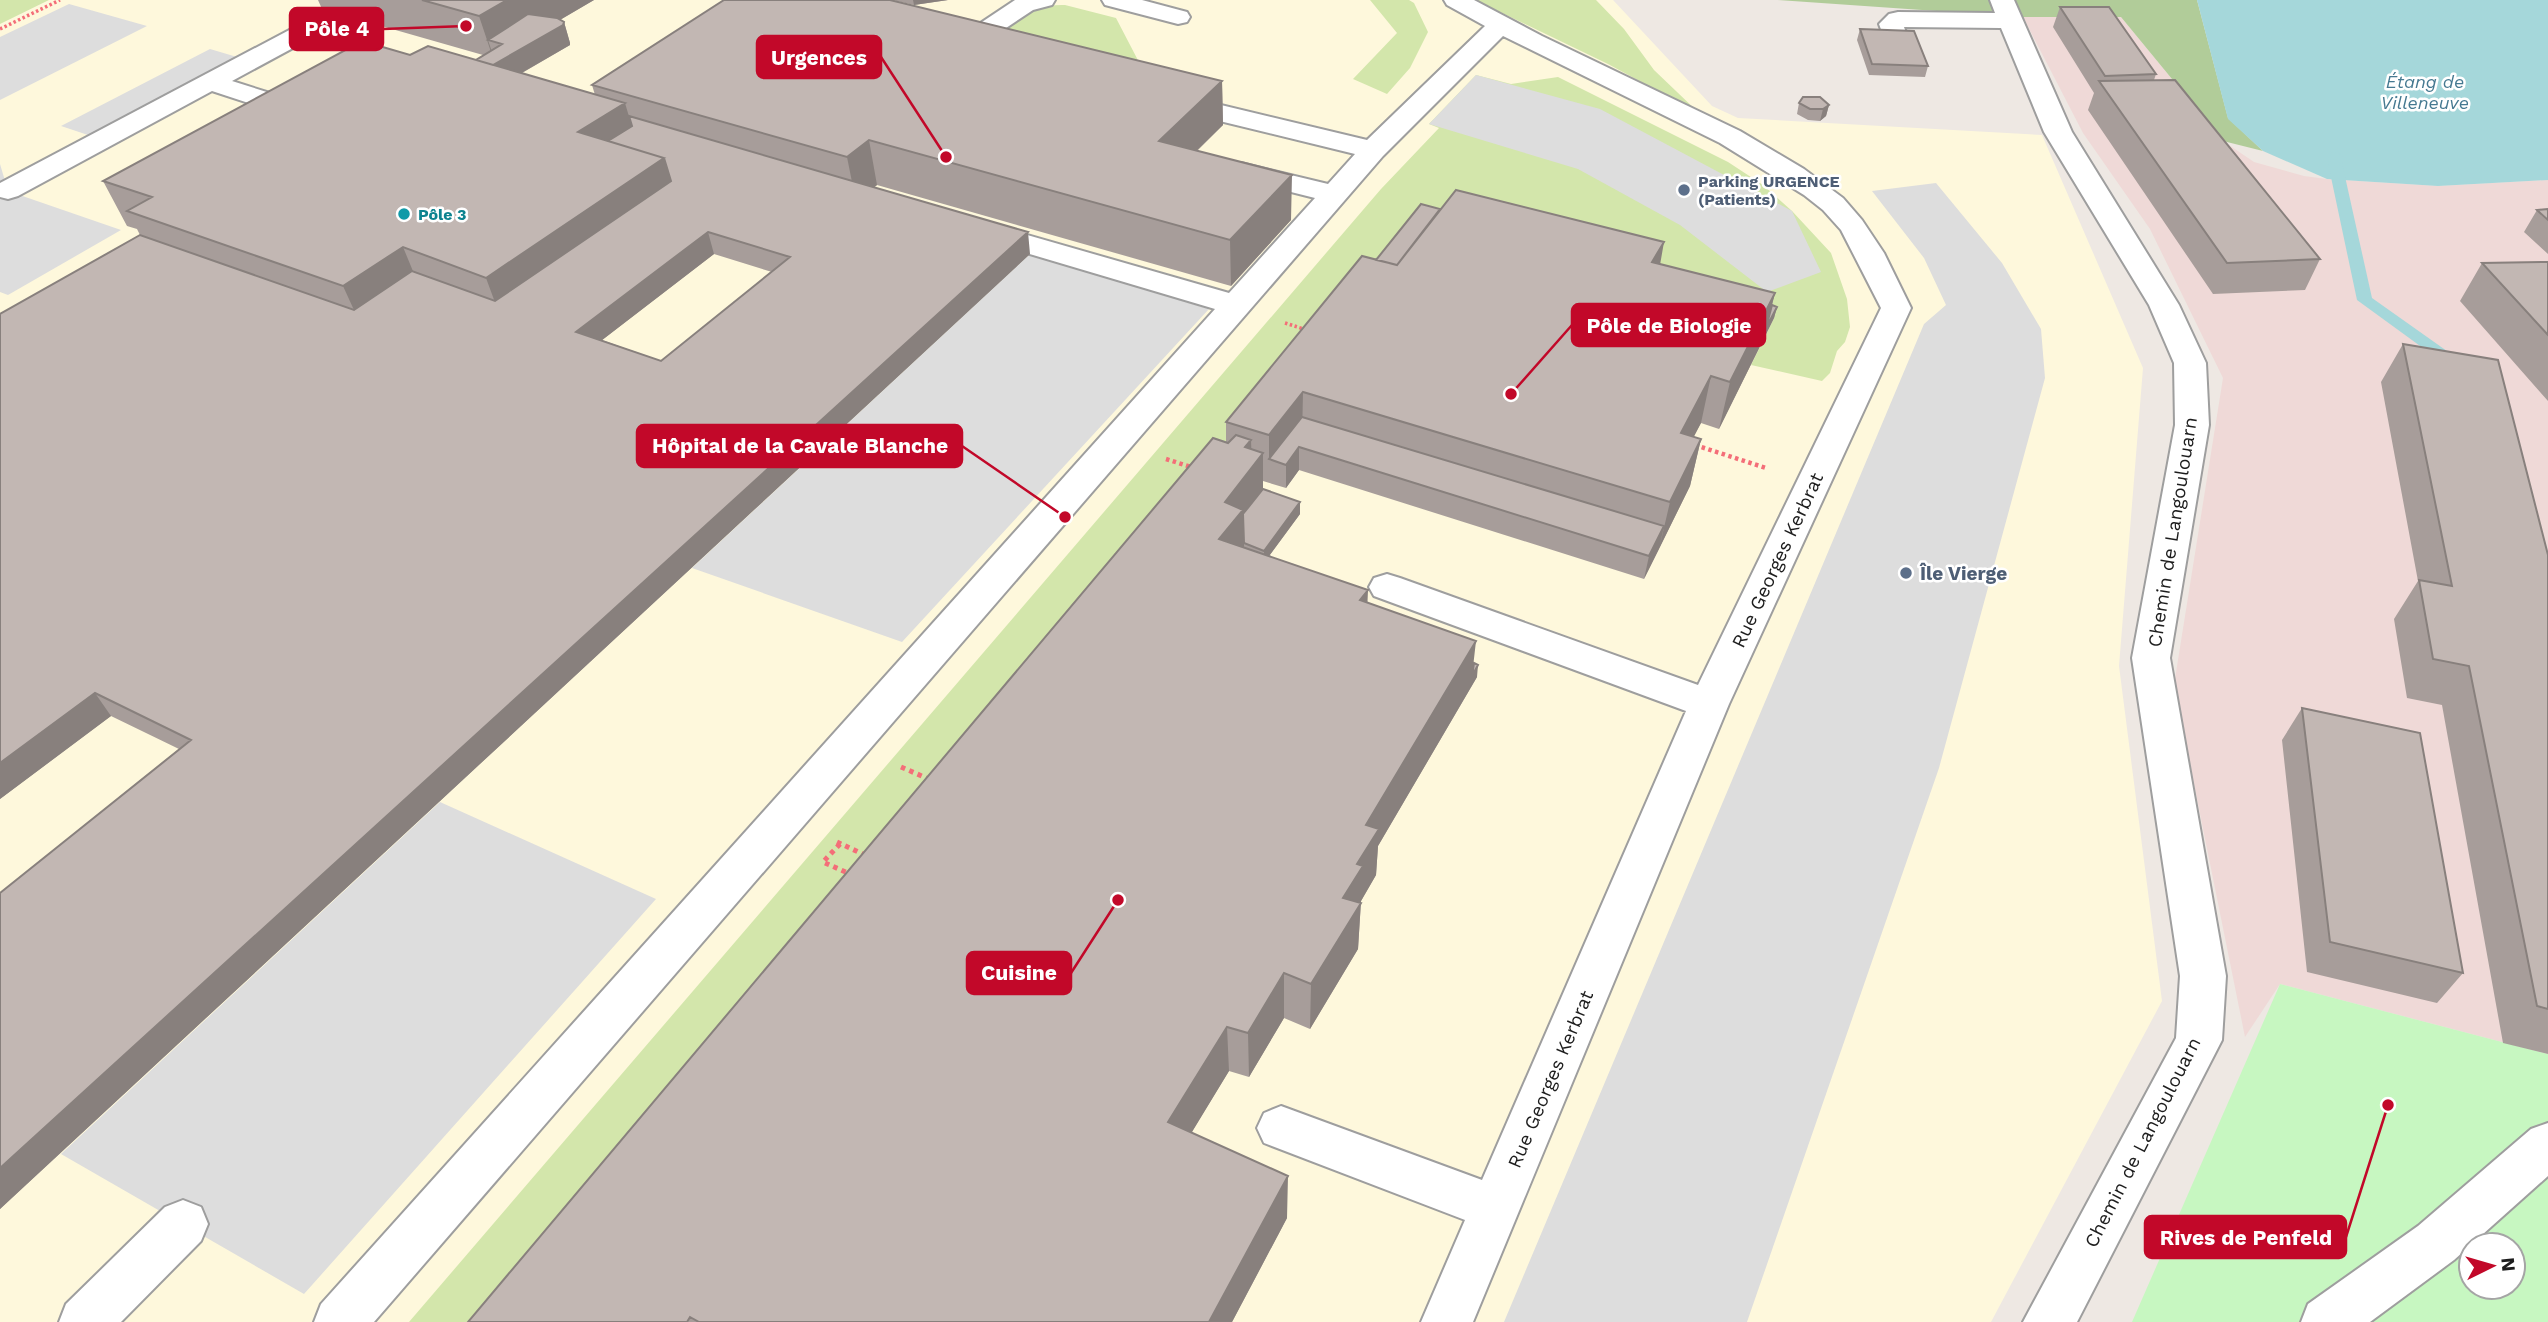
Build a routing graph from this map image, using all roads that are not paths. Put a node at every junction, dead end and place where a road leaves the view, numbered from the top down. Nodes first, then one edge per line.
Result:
1 (1043, 0) edge
2 (1114, 0) edge
3 (1456, 0) edge
4 (2007, 11) edge
5 (1178, 17) dead end
6 (321, 23) tunnel mouth
7 (1500, 25) junction
8 (1896, 41) edge
9 (931, 43) edge
10 (958, 49) junction
11 (985, 56) edge
12 (210, 82) junction
13 (1145, 95) edge
14 (264, 100) edge
15 (1373, 150) junction
16 (1217, 177) edge
17 (8, 190) dead end
18 (1334, 194) junction
19 (956, 224) edge
20 (1236, 305) junction
21 (1387, 587) dead end
22 (1709, 704) junction
23 (1281, 1128) dead end
24 (2548, 1145) edge
25 (1495, 1208) junction
26 (183, 1224) dead end
27 (85, 1322) edge
28 (340, 1322) edge
29 (1447, 1322) edge
30 (2049, 1322) edge
31 (2327, 1322) edge

1 - 10 lane
2 - 5 lane
3 - 7 lane, Rue Georges Kerbrat
4 - 8 lane
4 - 30 lane, Chemin de Langoulouarn
6 - 12 lane
7 - 15 lane
7 - 22 lane, Rue Georges Kerbrat
9 - 10 lane
10 - 11 lane
12 - 14 lane
12 - 17 lane
13 - 15 lane
15 - 18 lane
16 - 18 lane
18 - 20 lane
19 - 20 lane
20 - 28 lane
21 - 22 lane
22 - 25 lane, Rue Georges Kerbrat
23 - 25 lane
24 - 31 lane
25 - 29 lane, Rue Georges Kerbrat
26 - 27 lane

